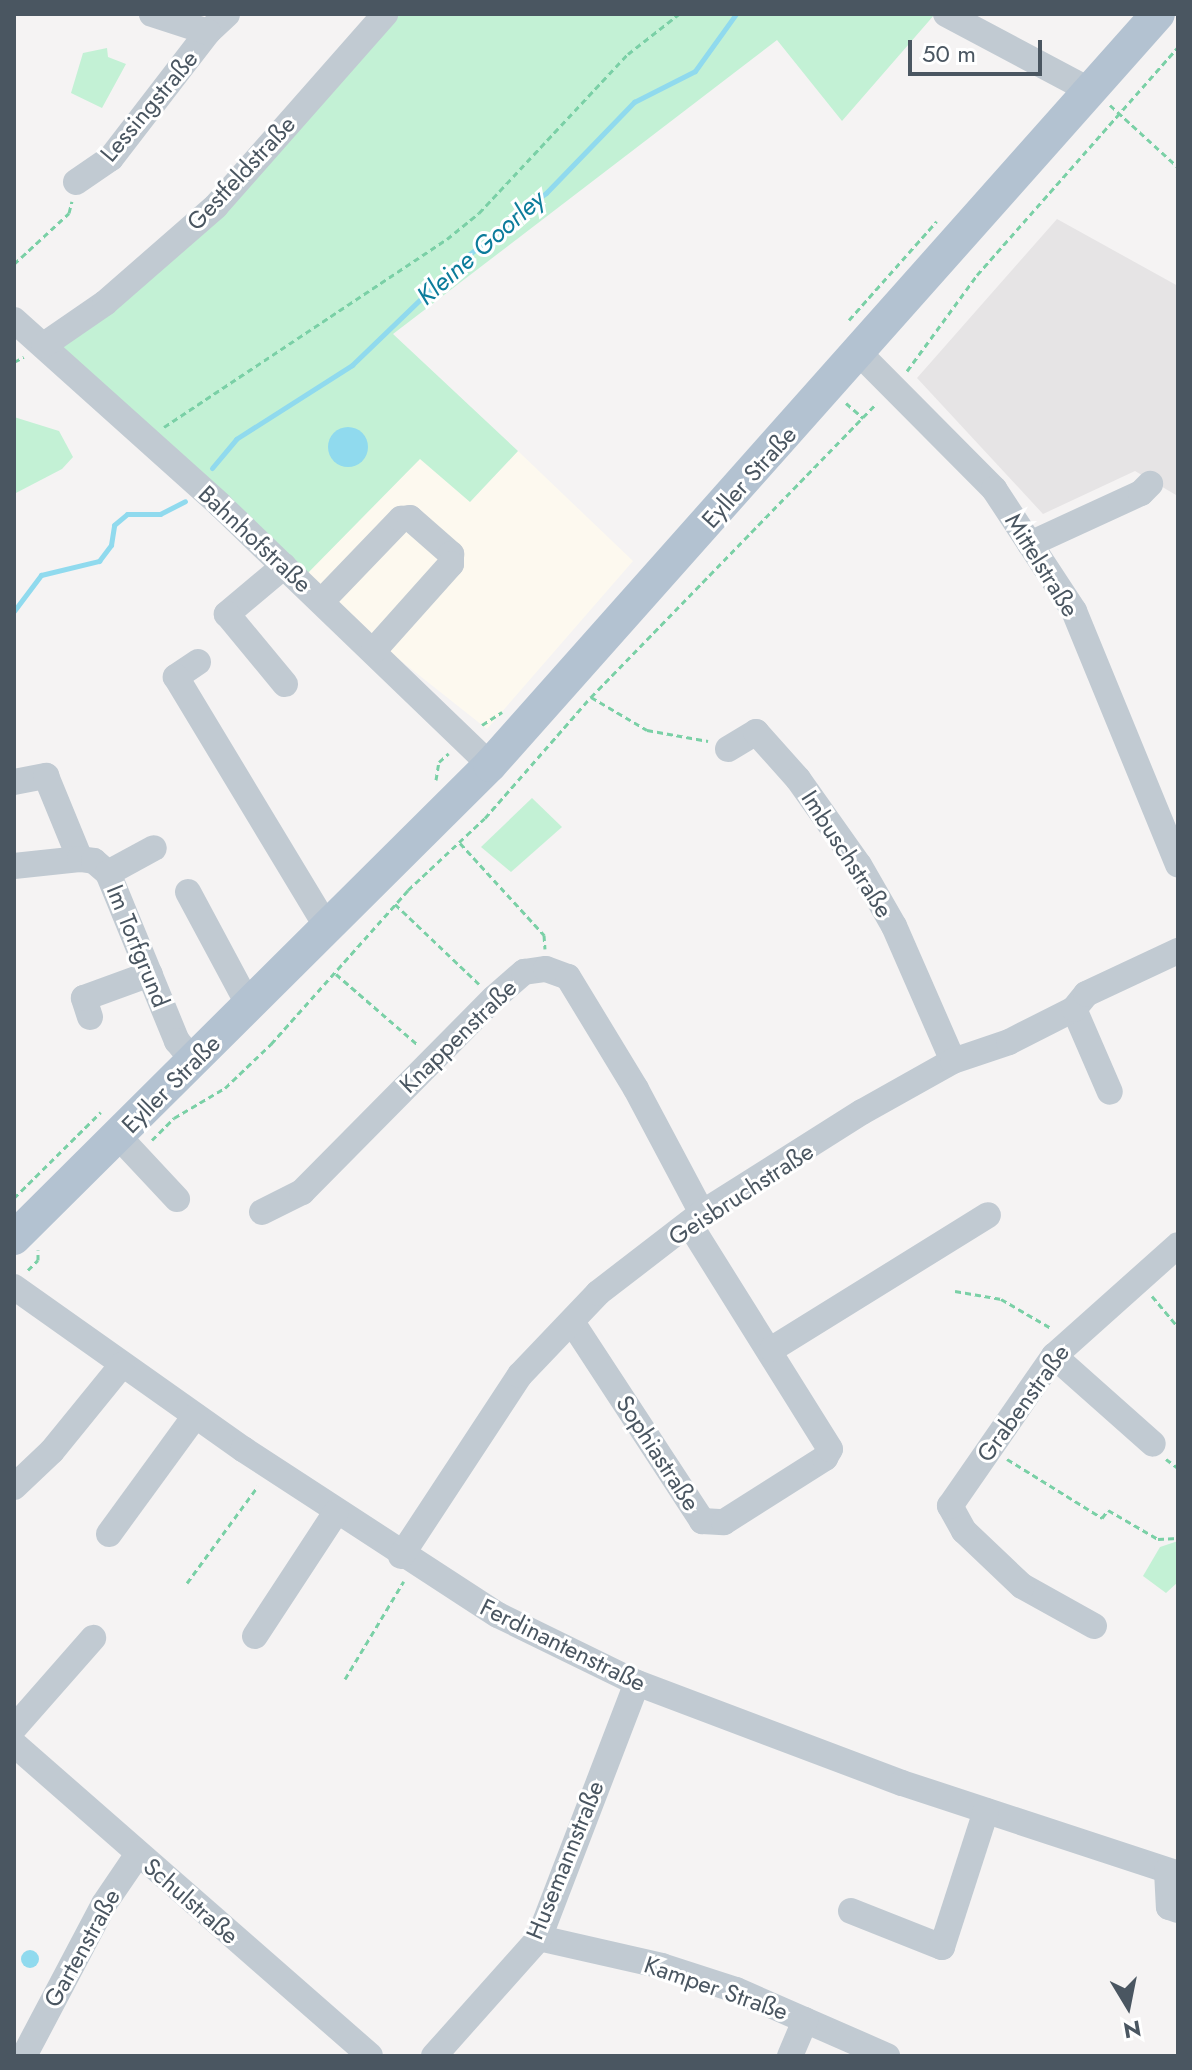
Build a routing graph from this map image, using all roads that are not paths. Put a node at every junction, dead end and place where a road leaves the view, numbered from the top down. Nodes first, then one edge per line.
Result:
1 (152, 14) edge
2 (385, 14) edge
3 (946, 14) edge
4 (1158, 14) edge
5 (217, 23) edge
6 (1091, 91) junction
7 (76, 182) road end
8 (14, 320) edge
9 (852, 339) junction
10 (44, 345) junction
11 (1150, 484) dead end
12 (1030, 544) junction
13 (284, 566) junction
14 (322, 601) junction
15 (374, 650) junction
16 (198, 662) dead end
17 (285, 684) dead end
18 (728, 749) road end
19 (490, 765) junction
20 (14, 782) edge
21 (154, 848) dead end
22 (80, 859) junction
23 (1178, 865) edge
24 (14, 866) edge
25 (108, 873) junction
26 (188, 892) dead end
27 (327, 927) junction
28 (1178, 951) edge
29 (150, 974) junction
30 (249, 1006) junction
31 (1074, 1009) junction
32 (90, 1017) dead end
33 (953, 1061) junction
34 (194, 1062) junction
35 (1110, 1092) dead end
36 (113, 1122) junction
37 (177, 1199) dead end
38 (262, 1212) dead end
39 (988, 1215) dead end
40 (696, 1218) junction
41 (14, 1238) edge
42 (1178, 1245) edge
43 (14, 1287) edge
44 (572, 1322) junction
45 (1061, 1348) junction
46 (772, 1349) junction
47 (122, 1365) junction
48 (195, 1416) junction
49 (1153, 1444) dead end
50 (14, 1487) edge
51 (336, 1512) junction
52 (109, 1534) dead end
53 (408, 1560) junction
54 (1094, 1626) dead end
55 (255, 1636) dead end
56 (93, 1638) dead end
57 (637, 1683) junction
58 (14, 1728) edge
59 (14, 1744) edge
60 (986, 1811) junction
61 (138, 1854) junction
62 (1173, 1873) edge
63 (1178, 1910) edge
64 (851, 1911) dead end
65 (539, 1938) junction
66 (805, 2020) junction
67 (22, 2046) edge
68 (370, 2056) edge
69 (434, 2056) edge
70 (790, 2056) edge
71 (887, 2056) edge

1 - 5 street, Lessingstraße
2 - 10 street, Gestfeldstraße
3 - 6 street
4 - 6 main road, Eyller Straße
5 - 7 street, Lessingstraße
6 - 9 main road, Eyller Straße
8 - 10 street, Bahnhofstraße
9 - 12 street, Mittelstraße
9 - 19 main road, Eyller Straße
10 - 13 street, Bahnhofstraße
11 - 12 street
12 - 23 street, Mittelstraße
13 - 14 street, Bahnhofstraße
13 - 17 street
14 - 15 street, Bahnhofstraße
14 - 15 street
15 - 19 street, Bahnhofstraße
16 - 27 street
18 - 33 street, Imbuschstraße
19 - 27 main road, Eyller Straße
20 - 22 street
21 - 25 street
22 - 24 street
22 - 25 street, Im Torfgrund
25 - 29 street, Im Torfgrund
26 - 30 street
27 - 30 main road, Eyller Straße
28 - 31 street, Geisbruchstraße
29 - 32 street
29 - 34 street, Im Torfgrund
30 - 34 main road, Eyller Straße
31 - 33 street, Geisbruchstraße
31 - 35 street
33 - 40 street, Geisbruchstraße
34 - 36 main road, Eyller Straße
36 - 37 street
36 - 41 main road, Eyller Straße
38 - 40 street, Knappenstraße
39 - 46 street
40 - 44 street, Geisbruchstraße
40 - 46 street, Sophiastraße
42 - 45 street, Grabenstraße
43 - 47 street, Ferdinantenstraße
44 - 46 street, Sophiastraße
44 - 53 street, Geisbruchstraße
45 - 49 street
45 - 54 street, Grabenstraße
47 - 48 street, Ferdinantenstraße
47 - 50 street
48 - 51 street, Ferdinantenstraße
48 - 52 street
51 - 53 street, Ferdinantenstraße
51 - 55 street
53 - 57 street, Ferdinantenstraße
56 - 58 street
57 - 60 street, Ferdinantenstraße
57 - 65 street, Husemannstraße
59 - 61 street, Schulstraße
60 - 62 street, Ferdinantenstraße
60 - 64 street
61 - 67 street, Gartenstraße
61 - 68 street, Schulstraße
62 - 63 street
65 - 66 street, Kamper Straße
65 - 69 street, Husemannstraße
66 - 70 street
66 - 71 street, Kamper Straße

